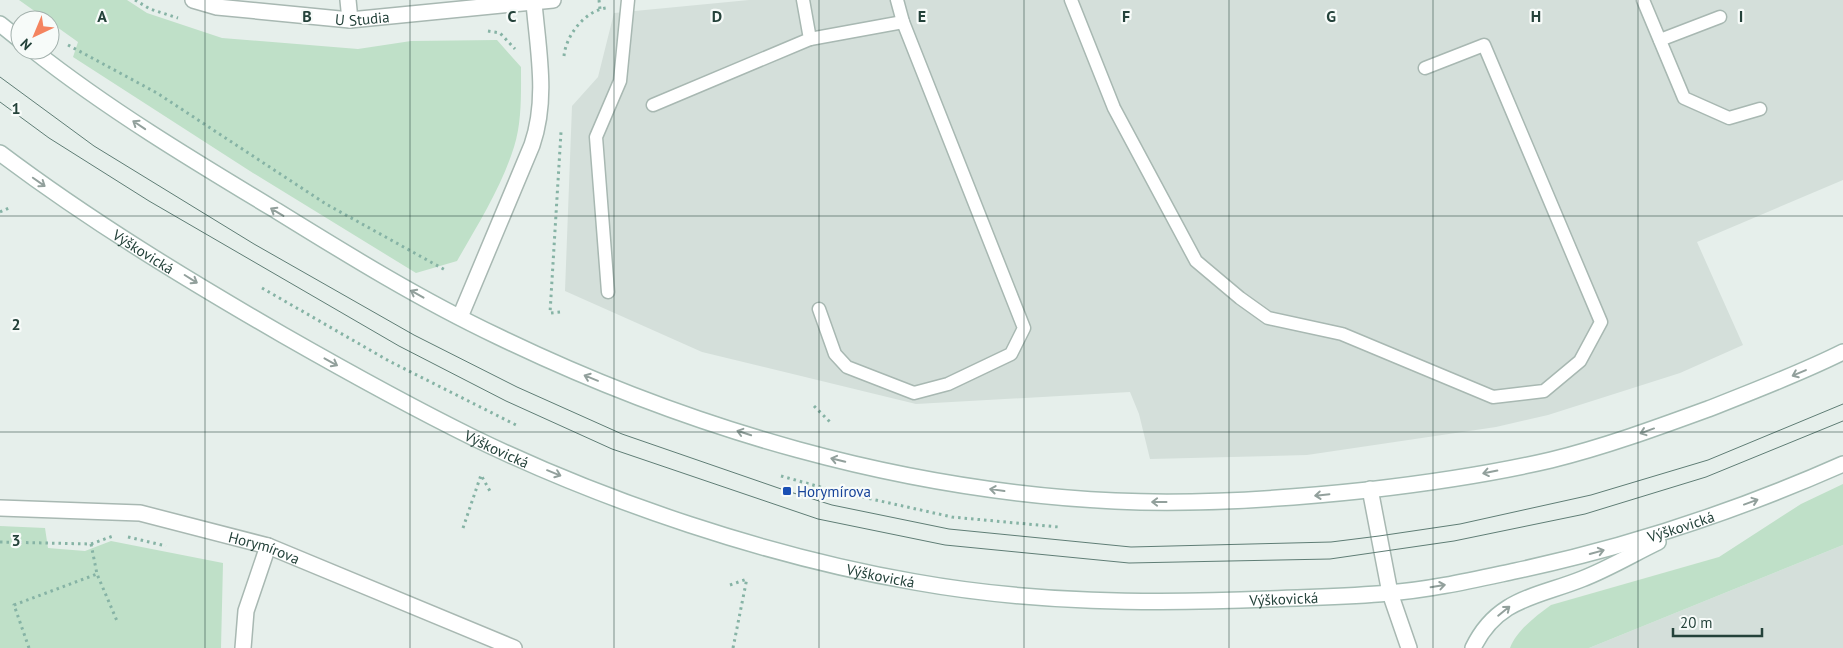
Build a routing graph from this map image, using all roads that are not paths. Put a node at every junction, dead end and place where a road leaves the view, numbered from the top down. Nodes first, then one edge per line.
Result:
1 (193, 0) edge
2 (348, 0) edge
3 (553, 0) edge
4 (802, 0) edge
5 (897, 0) edge
6 (1071, 0) edge
7 (1643, 0) edge
8 (629, 2) edge
9 (534, 3) junction
10 (1720, 17) dead end
11 (350, 20) junction
12 (903, 22) junction
13 (0, 24) edge
14 (10, 32) edge
15 (810, 39) junction
16 (1660, 40) junction
17 (47, 60) edge
18 (1425, 68) dead end
19 (653, 105) dead end
20 (1760, 109) dead end
21 (0, 153) edge
22 (608, 292) dead end
23 (819, 309) dead end
24 (460, 317) junction
25 (1843, 352) edge
26 (1843, 464) edge
27 (1370, 489) junction
28 (0, 508) edge
29 (1710, 517) junction
30 (268, 546) junction
31 (1390, 593) junction
32 (243, 648) edge
33 (514, 648) edge
34 (1409, 648) edge
35 (1473, 648) edge

1 - 11 street, U Studia
2 - 11 street
3 - 9 street, U Studia
4 - 15 lane
5 - 12 lane
6 - 18 lane
7 - 16 lane
8 - 22 lane
9 - 11 street, U Studia
9 - 24 street
10 - 16 lane
12 - 15 lane
12 - 23 lane
13 - 14 street
15 - 19 lane
16 - 20 lane
24 -> 17 street
21 -> 31 street, Výškovická
27 -> 24 street
25 -> 27 street
29 -> 26 street, Výškovická
27 - 31 street
28 - 30 street, Horymírova
31 -> 29 street, Výškovická
35 -> 29 street
30 - 32 street
30 - 33 street, Horymírova
31 - 34 street

